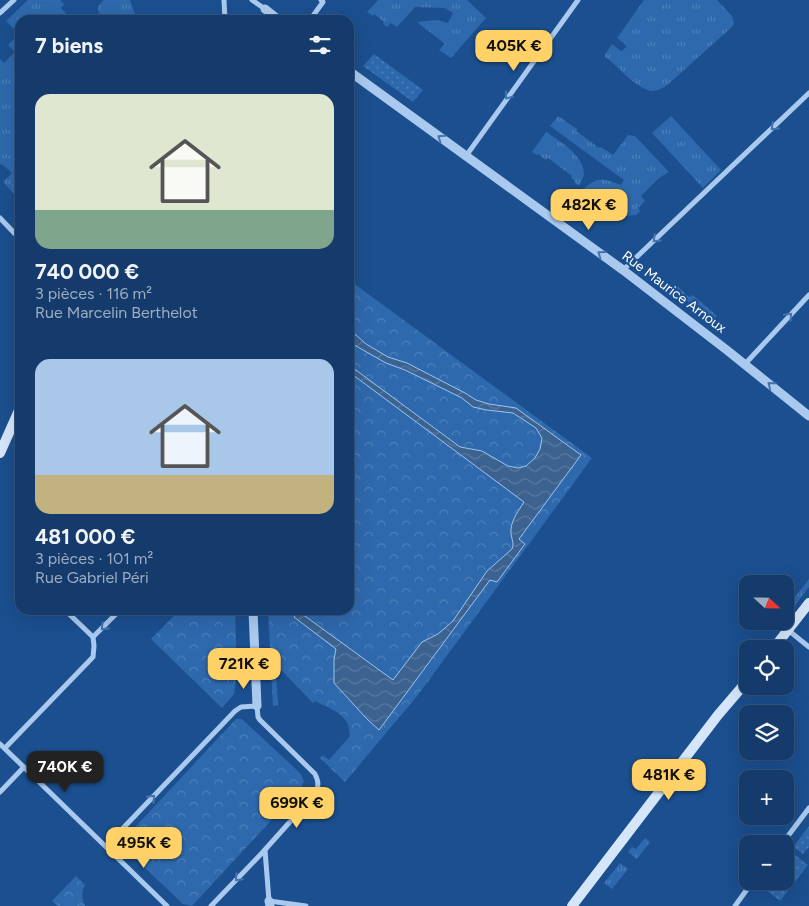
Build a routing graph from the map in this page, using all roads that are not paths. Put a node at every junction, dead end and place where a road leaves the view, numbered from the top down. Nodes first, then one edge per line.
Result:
1 (14, 0) edge
2 (224, 0) edge
3 (252, 0) edge
4 (321, 0) edge
5 (578, 0) edge
6 (264, 9) joint
7 (0, 13) edge
8 (224, 15) edge
9 (272, 15) edge
10 (314, 15) edge
11 (354, 75) edge
12 (809, 93) edge
13 (466, 156) junction
14 (1, 223) edge
15 (15, 235) edge
16 (623, 270) junction
17 (809, 294) edge
18 (746, 364) junction
19 (809, 416) edge
20 (15, 419) edge
21 (0, 453) edge
22 (809, 603) edge
23 (70, 615) edge
24 (252, 615) edge
25 (114, 616) edge
26 (794, 622) edge
27 (788, 630) joint
28 (93, 637) junction
29 (780, 640) edge
30 (809, 647) edge
31 (739, 690) edge
32 (257, 706) junction
33 (0, 744) edge
34 (5, 748) junction
35 (24, 767) junction
36 (0, 792) edge
37 (809, 808) edge
38 (789, 835) edge
39 (106, 846) junction
40 (265, 850) junction
41 (746, 890) edge
42 (269, 903) edge
43 (167, 906) edge
44 (211, 906) edge
45 (306, 906) edge
46 (572, 906) edge
47 (734, 906) edge

1 - 7 street
2 - 8 street
3 - 6 street
4 - 10 street
5 -> 13 street
6 - 9 street
13 -> 11 street, Rue Maurice Arnoux
12 -> 16 street
16 -> 13 street, Rue Maurice Arnoux
14 - 15 street
16 - 18 street, Rue Maurice Arnoux
18 -> 17 street
19 -> 18 street, Rue Maurice Arnoux
20 - 21 main road
22 - 26 main road
23 - 28 street
24 - 32 street
25 -> 28 street
27 - 29 main road
27 - 30 street
28 - 34 street
31 - 46 main road
39 -> 32 street
32 - 40 street
33 - 34 street
34 - 35 street
35 - 36 street
35 - 39 street
37 - 38 street
39 - 43 street
40 - 42 street
40 -> 44 street
41 - 47 street
42 - 45 street

